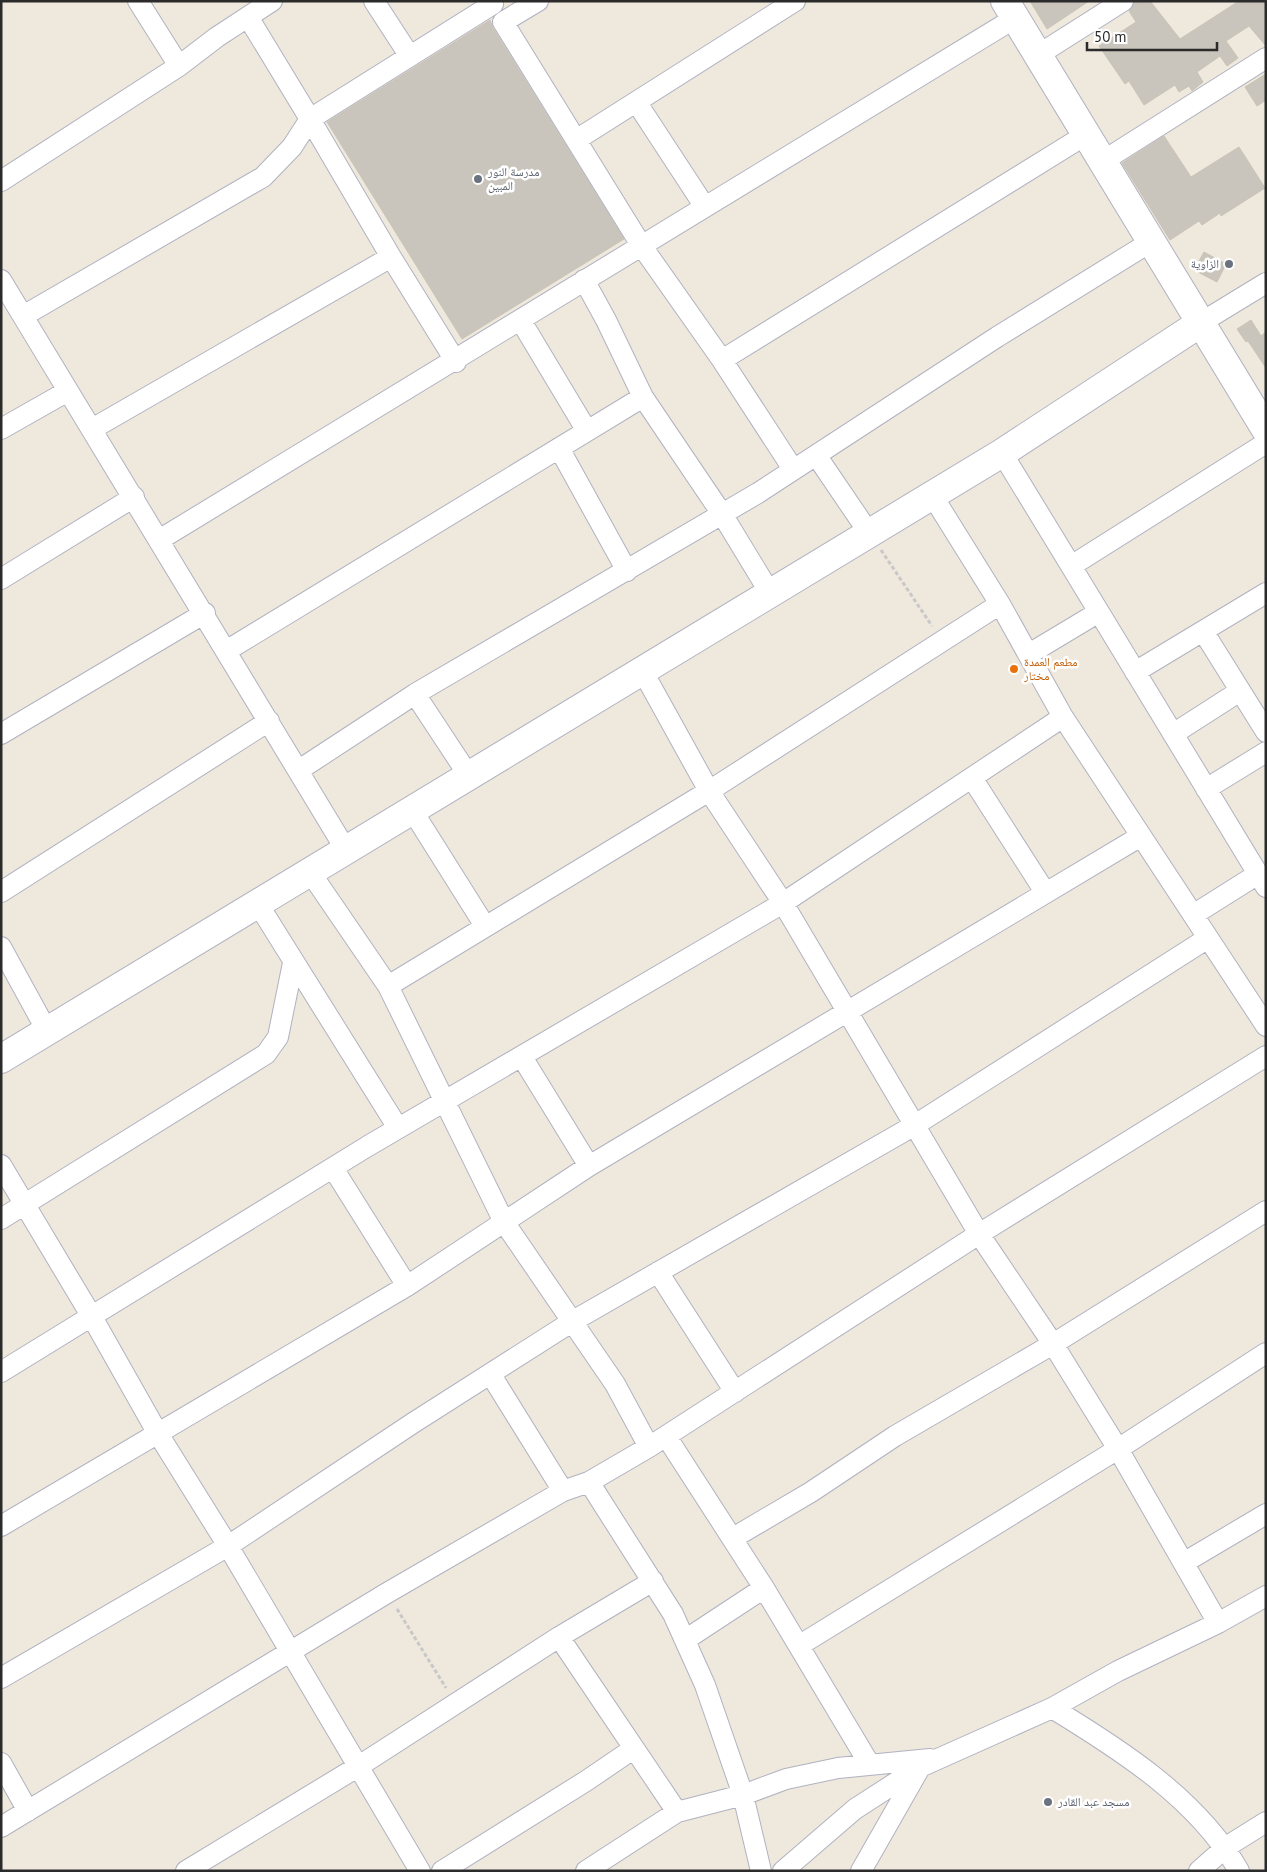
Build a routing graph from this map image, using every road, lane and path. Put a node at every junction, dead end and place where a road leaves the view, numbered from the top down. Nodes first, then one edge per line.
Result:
1 (138, 1) edge
2 (272, 1) edge
3 (374, 1) edge
4 (538, 1) edge
5 (795, 1) edge
6 (1123, 1) edge
7 (492, 3) edge
8 (1010, 10) edge
9 (248, 17) junction
10 (503, 22) junction
11 (409, 55) junction
12 (1038, 55) junction
13 (1266, 58) edge
14 (180, 66) junction
15 (637, 103) junction
16 (310, 119) junction
17 (1086, 134) junction
18 (576, 140) junction
19 (1103, 161) junction
20 (1, 181) edge
21 (705, 206) junction
22 (1152, 241) junction
23 (641, 245) junction
24 (391, 257) junction
25 (1, 280) edge
26 (584, 280) junction
27 (1266, 282) edge
28 (23, 316) junction
29 (522, 321) junction
30 (1202, 322) junction
31 (722, 360) junction
32 (456, 362) junction
33 (68, 391) junction
34 (643, 398) junction
35 (1, 429) edge
36 (92, 429) junction
37 (1266, 430) edge
38 (587, 431) junction
39 (1266, 443) edge
40 (559, 448) junction
41 (1002, 453) junction
42 (816, 455) junction
43 (793, 469) junction
44 (932, 495) junction
45 (134, 497) junction
46 (722, 514) junction
47 (870, 533) junction
48 (159, 540) junction
49 (1071, 566) junction
50 (627, 571) junction
51 (1, 579) edge
52 (770, 593) junction
53 (1266, 593) edge
54 (1000, 604) junction
55 (1099, 612) junction
56 (204, 613) junction
57 (1203, 631) junction
58 (941, 640) junction
59 (226, 651) junction
60 (1029, 654) junction
61 (642, 670) junction
62 (1135, 672) junction
63 (1240, 691) junction
64 (415, 694) junction
65 (1063, 717) junction
66 (269, 721) junction
67 (1266, 732) edge
68 (1, 734) edge
69 (1173, 734) junction
70 (1266, 752) edge
71 (299, 770) junction
72 (469, 776) junction
73 (972, 778) junction
74 (1206, 790) junction
75 (709, 792) junction
76 (412, 810) junction
77 (1141, 836) junction
78 (346, 850) junction
79 (310, 872) junction
80 (1262, 881) edge
81 (1, 892) edge
82 (1045, 892) junction
83 (782, 903) junction
84 (258, 904) junction
85 (1193, 915) junction
86 (485, 926) junction
87 (1208, 938) junction
88 (1, 947) edge
89 (293, 963) junction
90 (388, 986) junction
91 (845, 1013) junction
92 (1266, 1026) edge
93 (47, 1031) junction
94 (1266, 1056) edge
95 (522, 1057) junction
96 (1, 1059) edge
97 (446, 1100) junction
98 (915, 1125) junction
99 (398, 1128) junction
100 (1, 1165) edge
101 (589, 1166) junction
102 (333, 1168) junction
103 (25, 1205) junction
104 (1266, 1211) edge
105 (1, 1219) edge
106 (504, 1222) junction
107 (979, 1234) junction
108 (658, 1272) junction
109 (406, 1286) junction
110 (92, 1317) junction
111 (574, 1322) junction
112 (1052, 1344) junction
113 (1266, 1353) edge
114 (1, 1372) edge
115 (491, 1375) junction
116 (735, 1392) junction
117 (157, 1432) junction
118 (658, 1442) junction
119 (1118, 1448) junction
120 (589, 1482) junction
121 (563, 1491) junction
122 (1266, 1514) edge
123 (1, 1526) edge
124 (733, 1538) junction
125 (228, 1546) junction
126 (1184, 1562) junction
127 (653, 1581) junction
128 (764, 1588) junction
129 (387, 1593) junction
130 (1266, 1596) edge
131 (1218, 1623) junction
132 (559, 1637) junction
133 (685, 1640) junction
134 (800, 1645) junction
135 (291, 1652) junction
136 (1, 1678) edge
137 (456, 1704) junction
138 (1052, 1708) junction
139 (633, 1748) junction
140 (939, 1758) junction
141 (1, 1764) edge
142 (870, 1765) junction
143 (359, 1766) junction
144 (920, 1768) junction
145 (743, 1795) junction
146 (28, 1811) junction
147 (677, 1812) junction
148 (1266, 1822) edge
149 (1, 1828) edge
150 (1226, 1847) junction
151 (186, 1871) edge
152 (420, 1871) edge
153 (442, 1871) edge
154 (586, 1871) edge
155 (761, 1871) edge
156 (783, 1871) edge
157 (861, 1871) edge
158 (1199, 1871) edge
159 (1240, 1871) edge

1 - 14 street
2 - 9 street
3 - 11 street
4 - 10 street
5 - 15 street
6 - 12 street
7 - 10 street
7 - 11 street
8 - 12 street
8 - 21 street
9 - 14 street
9 - 16 street
10 - 18 street
11 - 16 street
12 - 17 street
13 - 19 street
14 - 20 street
15 - 18 street
15 - 21 street
16 - 24 street
16 - 28 street
17 - 19 street
17 - 31 street
18 - 23 street
19 - 22 street
21 - 23 street
22 - 30 street
22 - 42 street
23 - 26 street
23 - 31 street
24 - 32 street
24 - 36 street
25 - 28 street
26 - 29 street
26 - 34 street
27 - 30 street
28 - 33 street
29 - 32 street
29 - 38 street
30 - 37 street
30 - 41 street
31 - 43 street
32 - 48 street
33 - 35 street
33 - 36 street
34 - 38 street
34 - 46 street
36 - 45 street
38 - 40 street
39 - 49 street
40 - 50 street
40 - 59 street
41 - 44 street
41 - 49 street
42 - 43 street
42 - 47 street
43 - 46 street
44 - 47 street
44 - 54 street
45 - 48 street
45 - 51 street
46 - 50 street
46 - 52 street
47 - 52 street
47 - 58 path
48 - 56 street
49 - 55 street
50 - 64 street
52 - 61 street
53 - 57 street
54 - 58 street
54 - 60 street
55 - 60 street
55 - 62 street
56 - 59 street
56 - 68 street
57 - 62 street
57 - 63 street
58 - 75 street
59 - 66 street
60 - 65 street
61 - 72 street
61 - 75 street
62 - 69 street
63 - 67 street
63 - 69 street
64 - 71 street
64 - 72 street
65 - 73 street
65 - 77 street
66 - 71 street
66 - 81 street
69 - 74 street
70 - 74 street
71 - 78 street
72 - 76 street
73 - 82 street
73 - 83 street
74 - 80 street
75 - 83 street
75 - 86 street
76 - 78 street
76 - 86 street
77 - 82 street
77 - 85 street
78 - 79 street
79 - 84 street
79 - 90 street
80 - 85 street
82 - 91 street
83 - 91 street
83 - 95 street
84 - 89 street
84 - 93 street
85 - 87 street
86 - 90 street
87 - 92 street
87 - 98 street
88 - 93 street
89 - 99 street
89 - 103 street
90 - 97 street
91 - 98 street
91 - 101 street
93 - 96 street
94 - 107 street
95 - 97 street
95 - 101 street
97 - 99 street
97 - 106 street
98 - 107 street
98 - 108 street
99 - 102 street
100 - 103 street
101 - 106 street
102 - 109 street
102 - 110 street
103 - 105 street
103 - 110 street
104 - 112 street
106 - 109 street
106 - 111 street
107 - 112 street
107 - 116 street
108 - 111 street
108 - 116 street
109 - 117 street
110 - 114 street
110 - 117 street
111 - 115 street
111 - 118 street
112 - 119 street
112 - 124 street
113 - 119 street
115 - 121 street
115 - 125 street
116 - 118 street
117 - 123 street
117 - 125 street
118 - 120 street
118 - 124 street
119 - 126 street
119 - 134 street
120 - 121 street
120 - 127 street
121 - 129 street
122 - 126 street
124 - 128 street
125 - 135 street
125 - 136 street
126 - 131 street
127 - 132 street
127 - 133 street
128 - 133 street
128 - 134 street
129 - 135 street
129 - 137 path
130 - 131 street
131 - 138 street
132 - 137 street
132 - 139 street
133 - 145 street
134 - 142 street
135 - 143 street
135 - 146 street
137 - 143 street
138 - 140 street
138 - 150 street
139 - 147 street
139 - 153 street
140 - 142 street
140 - 144 street
141 - 146 street
142 - 145 street
143 - 151 street
143 - 152 street
144 - 156 street
144 - 157 street
145 - 147 street
145 - 155 street
146 - 149 street
147 - 154 street
148 - 150 street
150 - 158 street
150 - 159 street

